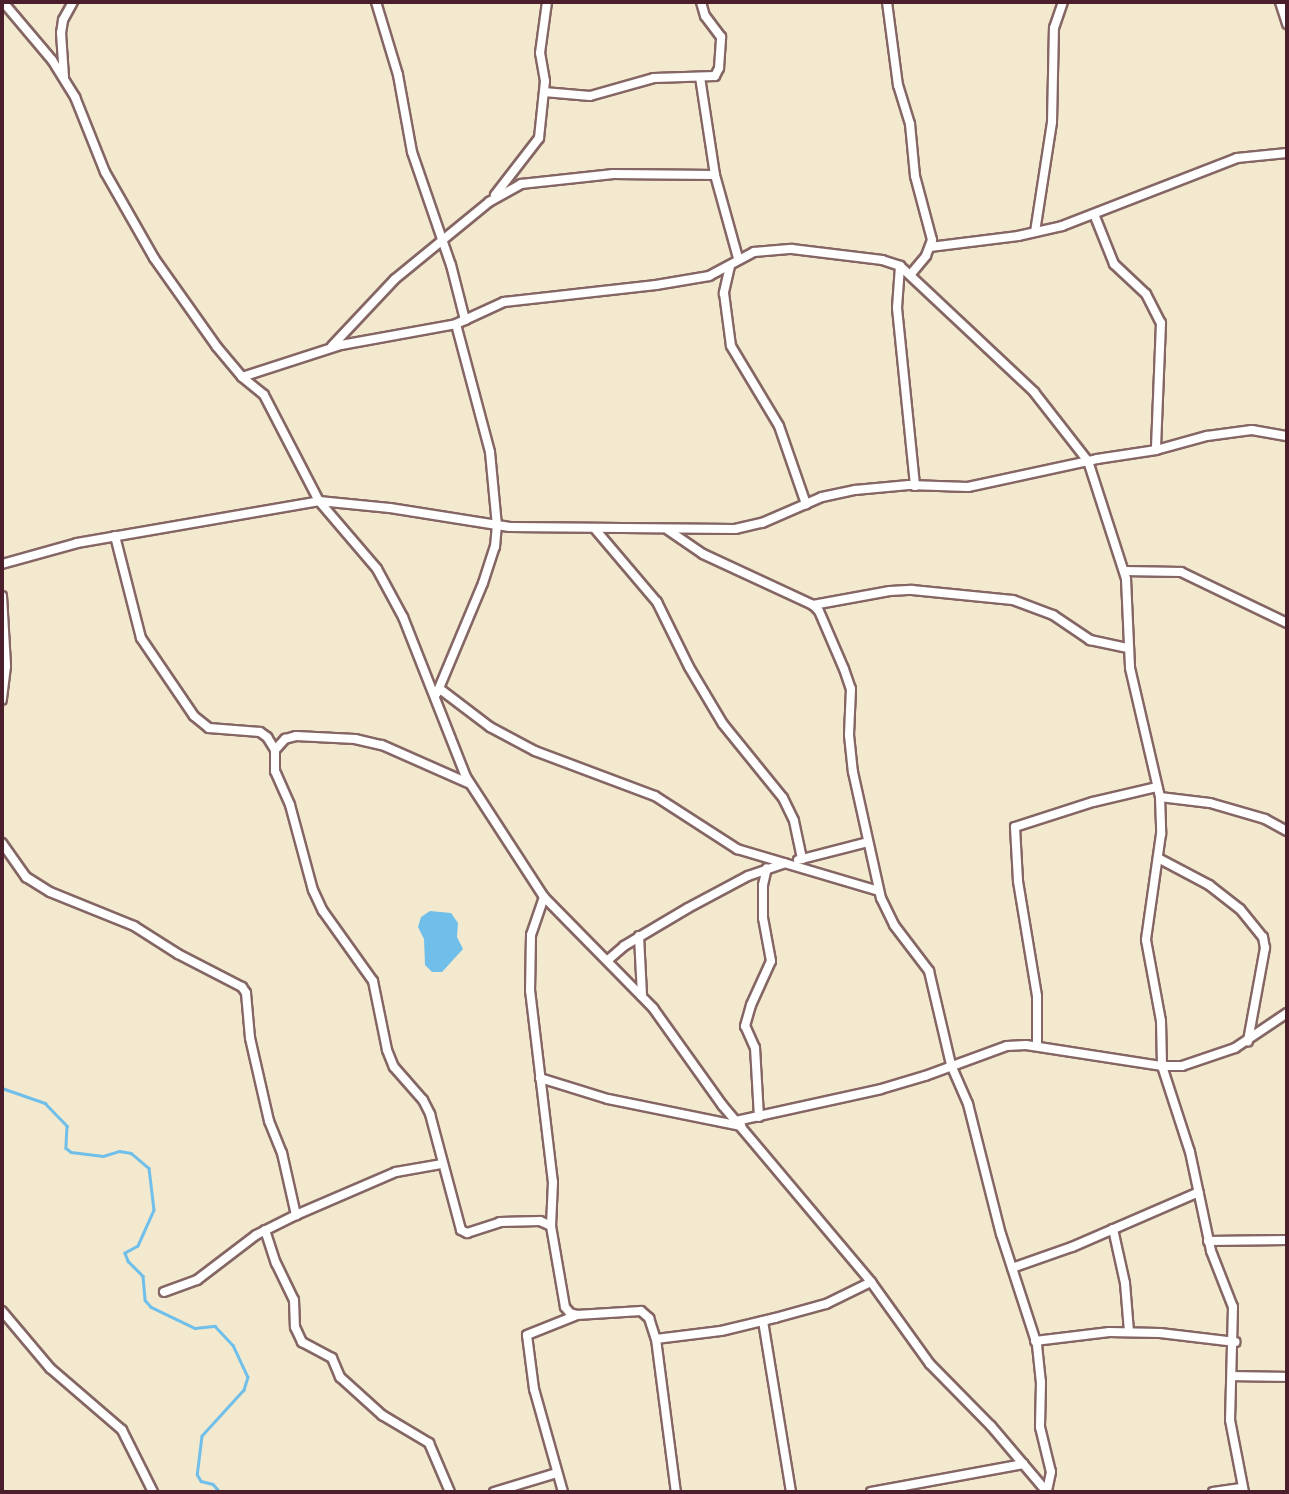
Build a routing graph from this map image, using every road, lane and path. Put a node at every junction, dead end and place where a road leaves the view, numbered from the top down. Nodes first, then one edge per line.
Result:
1 (3, 2) edge
2 (73, 2) edge
3 (376, 2) edge
4 (547, 2) edge
5 (701, 2) edge
6 (887, 2) edge
7 (1063, 2) edge
8 (1280, 2) edge
9 (1287, 24) edge
10 (701, 77) junction
11 (64, 79) junction
12 (544, 92) junction
13 (1287, 153) edge
14 (715, 175) junction
15 (489, 202) junction
16 (1094, 214) junction
17 (1035, 232) junction
18 (441, 242) junction
19 (930, 247) junction
20 (738, 258) junction
21 (900, 265) junction
22 (730, 266) junction
23 (911, 274) junction
24 (465, 320) junction
25 (456, 324) junction
26 (330, 348) junction
27 (242, 377) junction
28 (1287, 436) edge
29 (1156, 450) junction
30 (1088, 461) junction
31 (915, 486) junction
32 (319, 501) junction
33 (806, 503) junction
34 (497, 526) junction
35 (595, 529) junction
36 (668, 530) junction
37 (115, 536) junction
38 (2, 564) edge
39 (1124, 571) junction
40 (2, 596) edge
41 (813, 605) junction
42 (1287, 623) edge
43 (1129, 648) junction
44 (437, 693) junction
45 (2, 700) edge
46 (275, 750) junction
47 (471, 784) junction
48 (1157, 787) junction
49 (1160, 797) junction
50 (1287, 831) edge
51 (868, 842) junction
52 (2, 843) edge
53 (1158, 858) junction
54 (802, 859) junction
55 (787, 863) junction
56 (767, 869) junction
57 (879, 891) junction
58 (544, 897) junction
59 (639, 936) junction
60 (608, 960) junction
61 (642, 996) junction
62 (1287, 1013) edge
63 (1248, 1041) junction
64 (1037, 1046) junction
65 (951, 1065) junction
66 (1162, 1066) junction
67 (540, 1078) junction
68 (758, 1117) junction
69 (739, 1123) junction
70 (442, 1164) junction
71 (1199, 1192) junction
72 (296, 1215) junction
73 (551, 1226) junction
74 (1113, 1229) junction
75 (265, 1230) junction
76 (1287, 1240) edge
77 (1208, 1241) junction
78 (1013, 1268) junction
79 (871, 1282) junction
80 (164, 1292) dead end
81 (2, 1311) edge
82 (577, 1315) junction
83 (763, 1321) junction
84 (1129, 1332) junction
85 (656, 1339) junction
86 (1035, 1340) junction
87 (1235, 1342) junction
88 (1232, 1376) junction
89 (1287, 1377) edge
90 (1023, 1464) junction
91 (557, 1473) junction
92 (1244, 1490) edge
93 (153, 1492) edge
94 (450, 1492) edge
95 (494, 1492) edge
96 (563, 1492) edge
97 (674, 1492) edge
98 (791, 1492) edge
99 (871, 1492) edge
100 (1047, 1492) edge
101 (1213, 1492) edge

1 - 11 street
2 - 11 street
3 - 18 street
4 - 12 street
5 - 10 street
6 - 19 street
7 - 17 street
8 - 9 street
10 - 12 street
10 - 14 street
11 - 27 street
12 - 15 street
13 - 16 street
14 - 15 street
14 - 20 street
15 - 18 street
16 - 17 street
16 - 29 street
17 - 19 street
18 - 24 street
18 - 26 street
19 - 23 street
20 - 21 street
20 - 22 street
21 - 23 street
21 - 31 street
22 - 24 street
22 - 33 street
23 - 30 street
24 - 25 street
25 - 26 street
25 - 34 street
26 - 27 street
27 - 32 street
28 - 29 street
29 - 30 street
30 - 31 street
30 - 39 street
31 - 33 street
32 - 34 street
32 - 37 street
32 - 44 street
33 - 36 street
34 - 35 street
34 - 44 street
35 - 36 street
35 - 54 street
36 - 41 street
37 - 38 street
37 - 46 street
39 - 42 street
39 - 43 street
40 - 45 street
41 - 43 street
41 - 51 street
43 - 48 street
44 - 47 street
44 - 55 street
46 - 47 street
46 - 70 street
47 - 58 street
48 - 49 street
48 - 64 street
49 - 50 street
49 - 53 street
51 - 54 street
51 - 57 street
52 - 72 street
53 - 63 street
53 - 66 street
54 - 55 street
55 - 56 street
55 - 57 street
56 - 59 street
56 - 68 street
57 - 65 street
58 - 60 street
58 - 67 street
59 - 60 street
59 - 61 street
60 - 61 street
61 - 69 street
62 - 63 street
63 - 66 street
64 - 65 street
64 - 66 street
65 - 68 street
65 - 78 street
66 - 71 street
67 - 69 street
67 - 73 street
68 - 69 street
69 - 79 street
70 - 72 street
70 - 73 street
71 - 74 street
71 - 77 street
72 - 75 street
73 - 82 street
74 - 78 street
74 - 84 street
75 - 80 street
75 - 94 street
76 - 77 street
77 - 87 street
78 - 86 street
79 - 83 street
79 - 90 street
81 - 93 street
82 - 85 street
82 - 91 street
83 - 85 street
83 - 98 street
84 - 86 street
84 - 87 street
85 - 97 street
86 - 100 street
87 - 88 street
88 - 89 street
88 - 92 street
90 - 99 street
90 - 100 street
91 - 95 street
91 - 96 street
92 - 101 street

